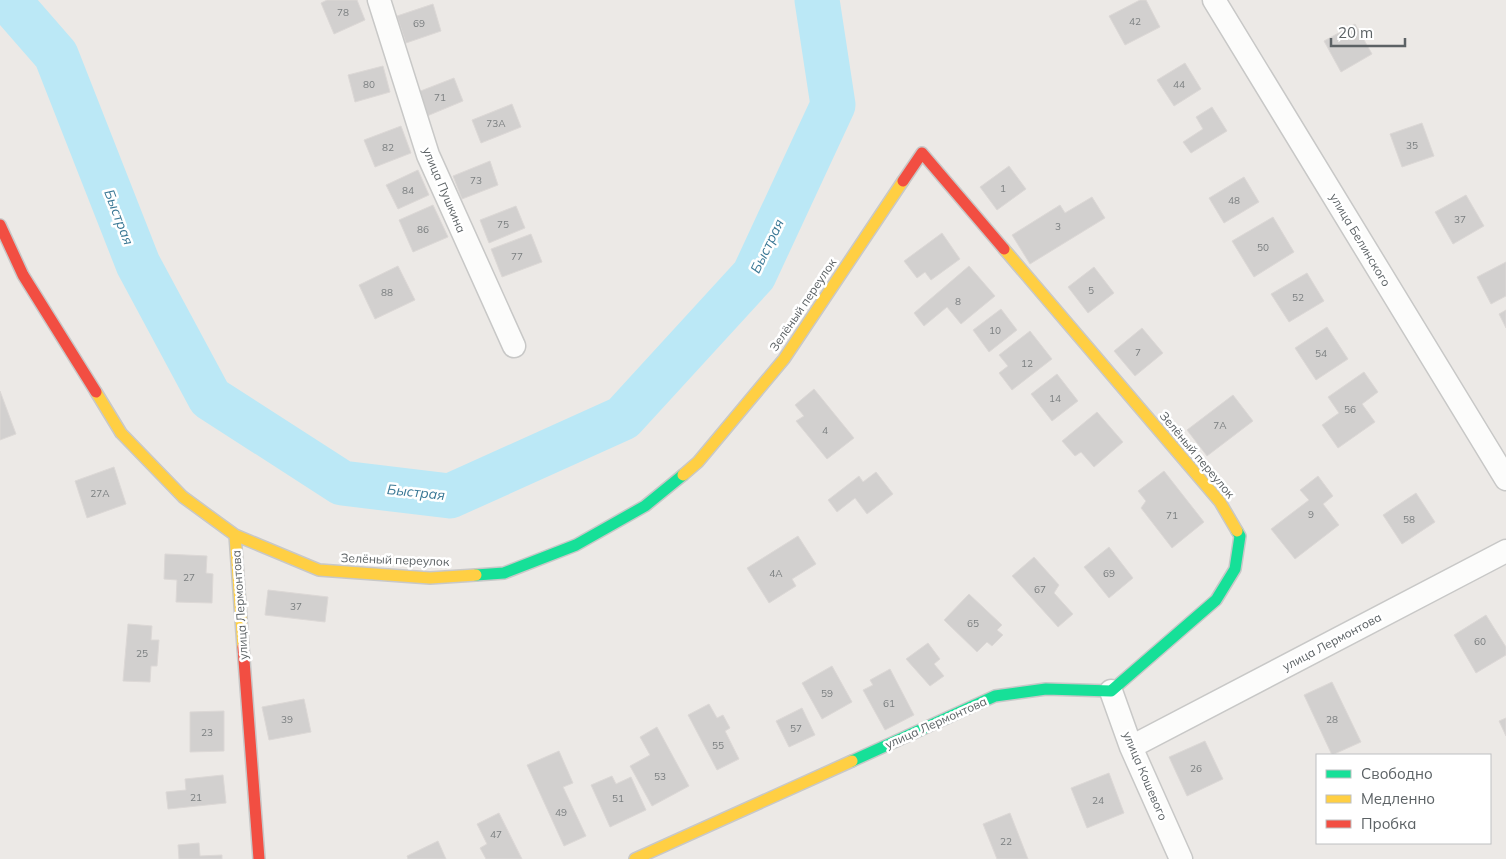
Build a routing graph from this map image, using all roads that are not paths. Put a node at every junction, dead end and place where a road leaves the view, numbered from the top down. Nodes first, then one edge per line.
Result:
1 (379, 0) edge
2 (1214, 0) edge
3 (0, 225) edge
4 (514, 346) dead end
5 (1506, 479) edge
6 (235, 535) junction
7 (1506, 551) edge
8 (1111, 691) junction
9 (1131, 747) junction
10 (259, 859) edge
11 (635, 859) edge
12 (1180, 859) edge

1 - 4 street, улица Пушкина
2 - 5 street, улица Белинского
3 - 6 street, улица Лермонтова
6 - 8 street, Зелёный переулок
6 - 10 street, улица Лермонтова
7 - 9 street, улица Лермонтова
8 - 9 street, улица Кошевого
8 - 11 street, улица Лермонтова
9 - 12 street, улица Кошевого

